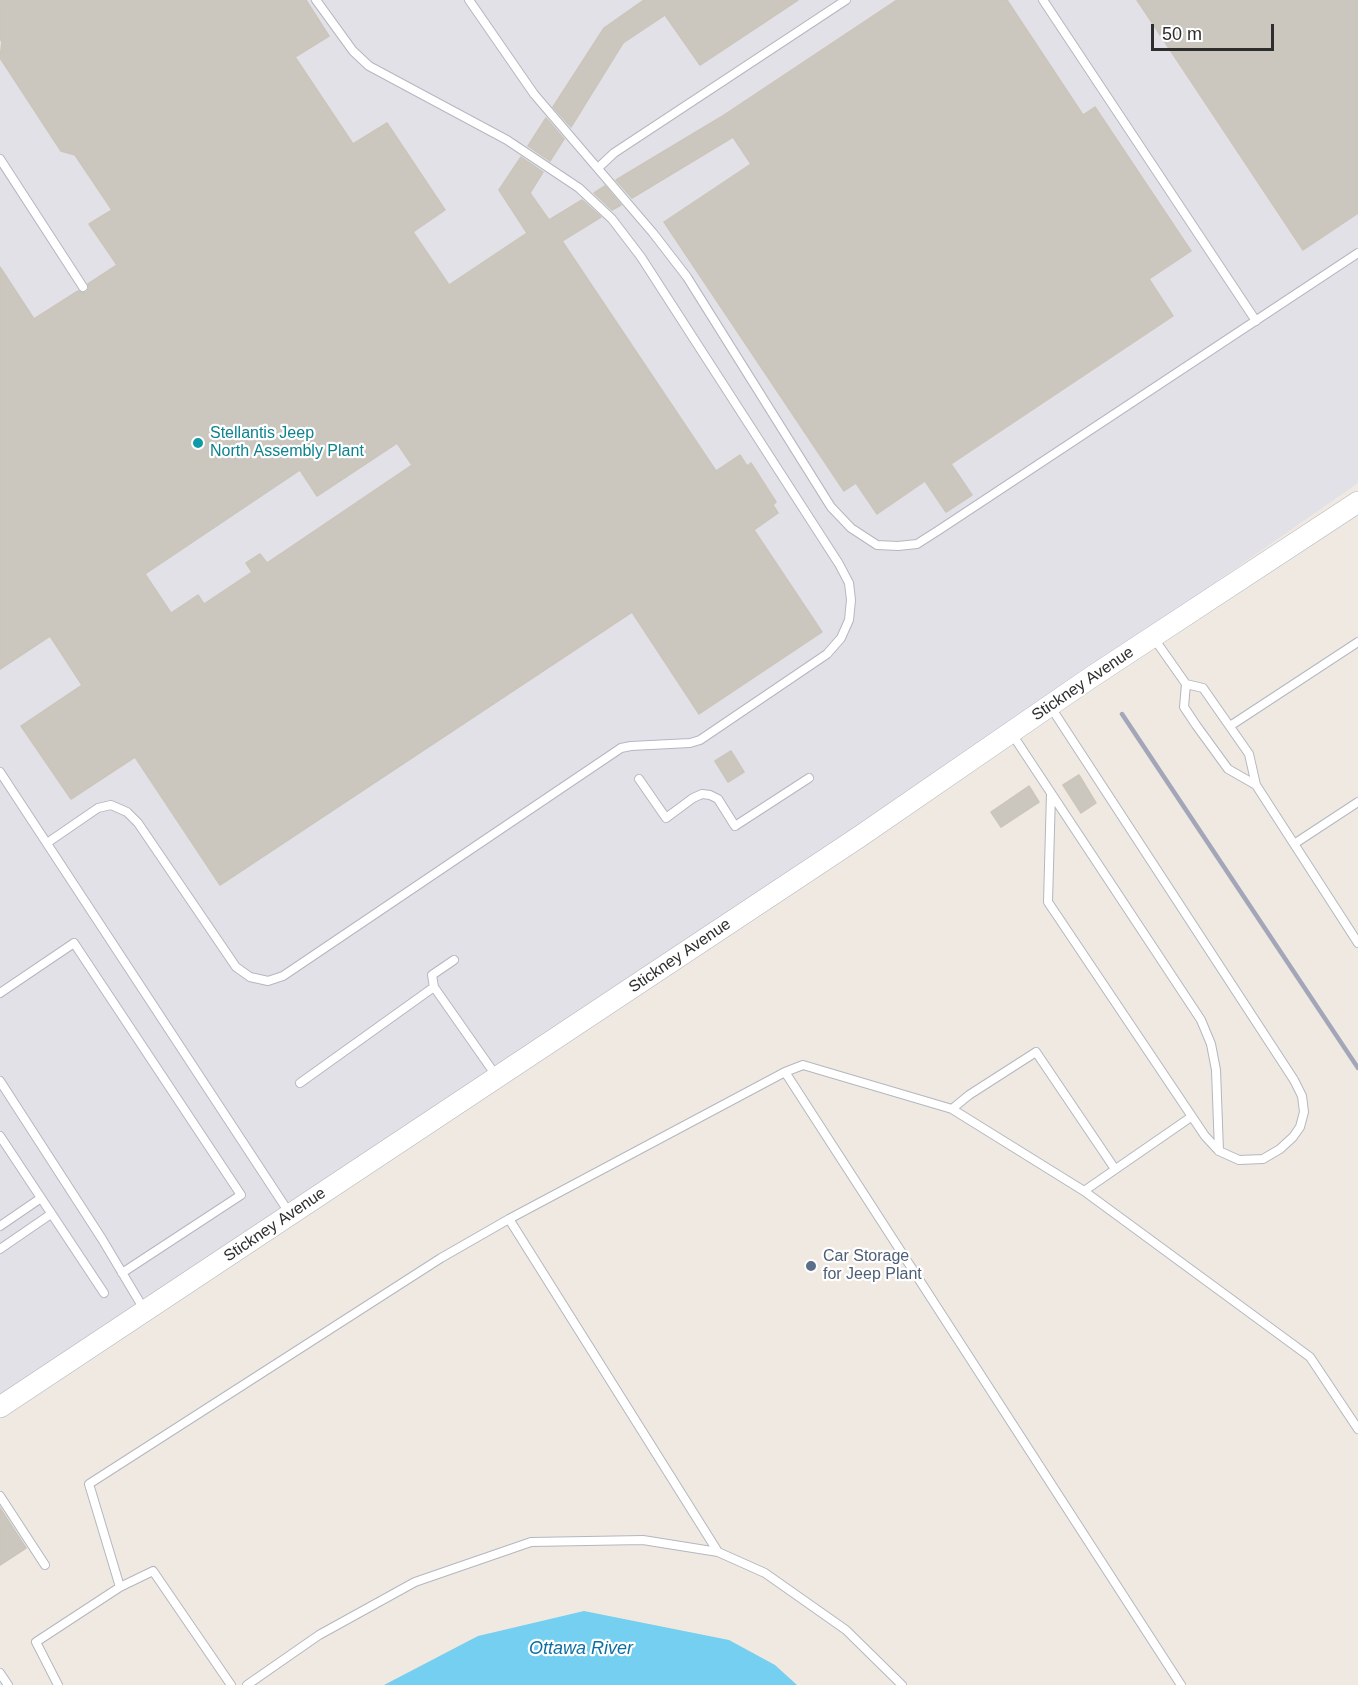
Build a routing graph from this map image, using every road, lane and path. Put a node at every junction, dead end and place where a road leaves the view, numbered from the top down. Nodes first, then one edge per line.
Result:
1 (316, 0) edge
2 (469, 0) edge
3 (846, 0) edge
4 (1043, 0) edge
5 (0, 159) edge
6 (598, 168) junction
7 (1358, 253) edge
8 (83, 287) dead end
9 (1256, 321) junction
10 (1358, 502) edge
11 (1152, 637) junction
12 (1358, 642) edge
13 (1185, 684) junction
14 (1050, 706) junction
15 (1230, 726) junction
16 (1011, 732) junction
17 (0, 772) edge
18 (808, 778) dead end
19 (639, 779) dead end
20 (1256, 785) junction
21 (1051, 793) junction
22 (1358, 802) edge
23 (47, 843) junction
24 (1294, 844) junction
25 (1358, 944) edge
26 (454, 960) dead end
27 (434, 987) junction
28 (0, 993) edge
29 (785, 1072) junction
30 (498, 1077) junction
31 (0, 1081) edge
32 (300, 1083) dead end
33 (952, 1109) junction
34 (1191, 1117) junction
35 (0, 1136) edge
36 (1219, 1151) junction
37 (1115, 1169) junction
38 (1084, 1191) junction
39 (41, 1198) junction
40 (51, 1214) junction
41 (291, 1215) junction
42 (509, 1219) junction
43 (0, 1226) edge
44 (0, 1249) edge
45 (122, 1273) junction
46 (104, 1293) dead end
47 (145, 1311) junction
48 (0, 1407) edge
49 (1358, 1429) edge
50 (0, 1496) edge
51 (718, 1552) junction
52 (45, 1565) dead end
53 (120, 1587) junction
54 (0, 1673) edge
55 (8, 1685) edge
56 (58, 1685) edge
57 (231, 1685) edge
58 (247, 1685) edge
59 (902, 1685) edge
60 (1181, 1685) edge

1 - 23 lane
2 - 6 lane
3 - 6 lane
4 - 9 lane
5 - 8 lane
6 - 9 lane
7 - 9 lane
10 - 11 street, Stickney Avenue
11 - 13 lane
11 - 14 street, Stickney Avenue
12 - 15 lane
13 - 15 lane
13 - 20 lane
14 - 16 street, Stickney Avenue
14 - 36 lane
15 - 20 lane
16 - 21 lane
16 - 30 street, Stickney Avenue
17 - 23 lane
18 - 19 lane
20 - 24 lane
21 - 34 lane
21 - 36 lane
22 - 24 lane
23 - 41 lane
24 - 25 lane
26 - 27 lane
27 - 30 lane
27 - 32 lane
28 - 45 lane
29 - 33 lane
29 - 42 lane
29 - 60 lane
30 - 41 street, Stickney Avenue
31 - 45 lane
33 - 37 lane
33 - 38 lane
34 - 36 lane
34 - 37 lane
35 - 39 lane
37 - 38 lane
38 - 49 lane
39 - 40 lane
39 - 43 lane
40 - 44 lane
40 - 46 lane
41 - 47 street, Stickney Avenue
42 - 51 lane
42 - 53 lane
45 - 47 lane
47 - 48 street, Stickney Avenue
50 - 52 lane
51 - 58 lane
51 - 59 lane
53 - 56 lane
53 - 57 lane
54 - 55 lane

